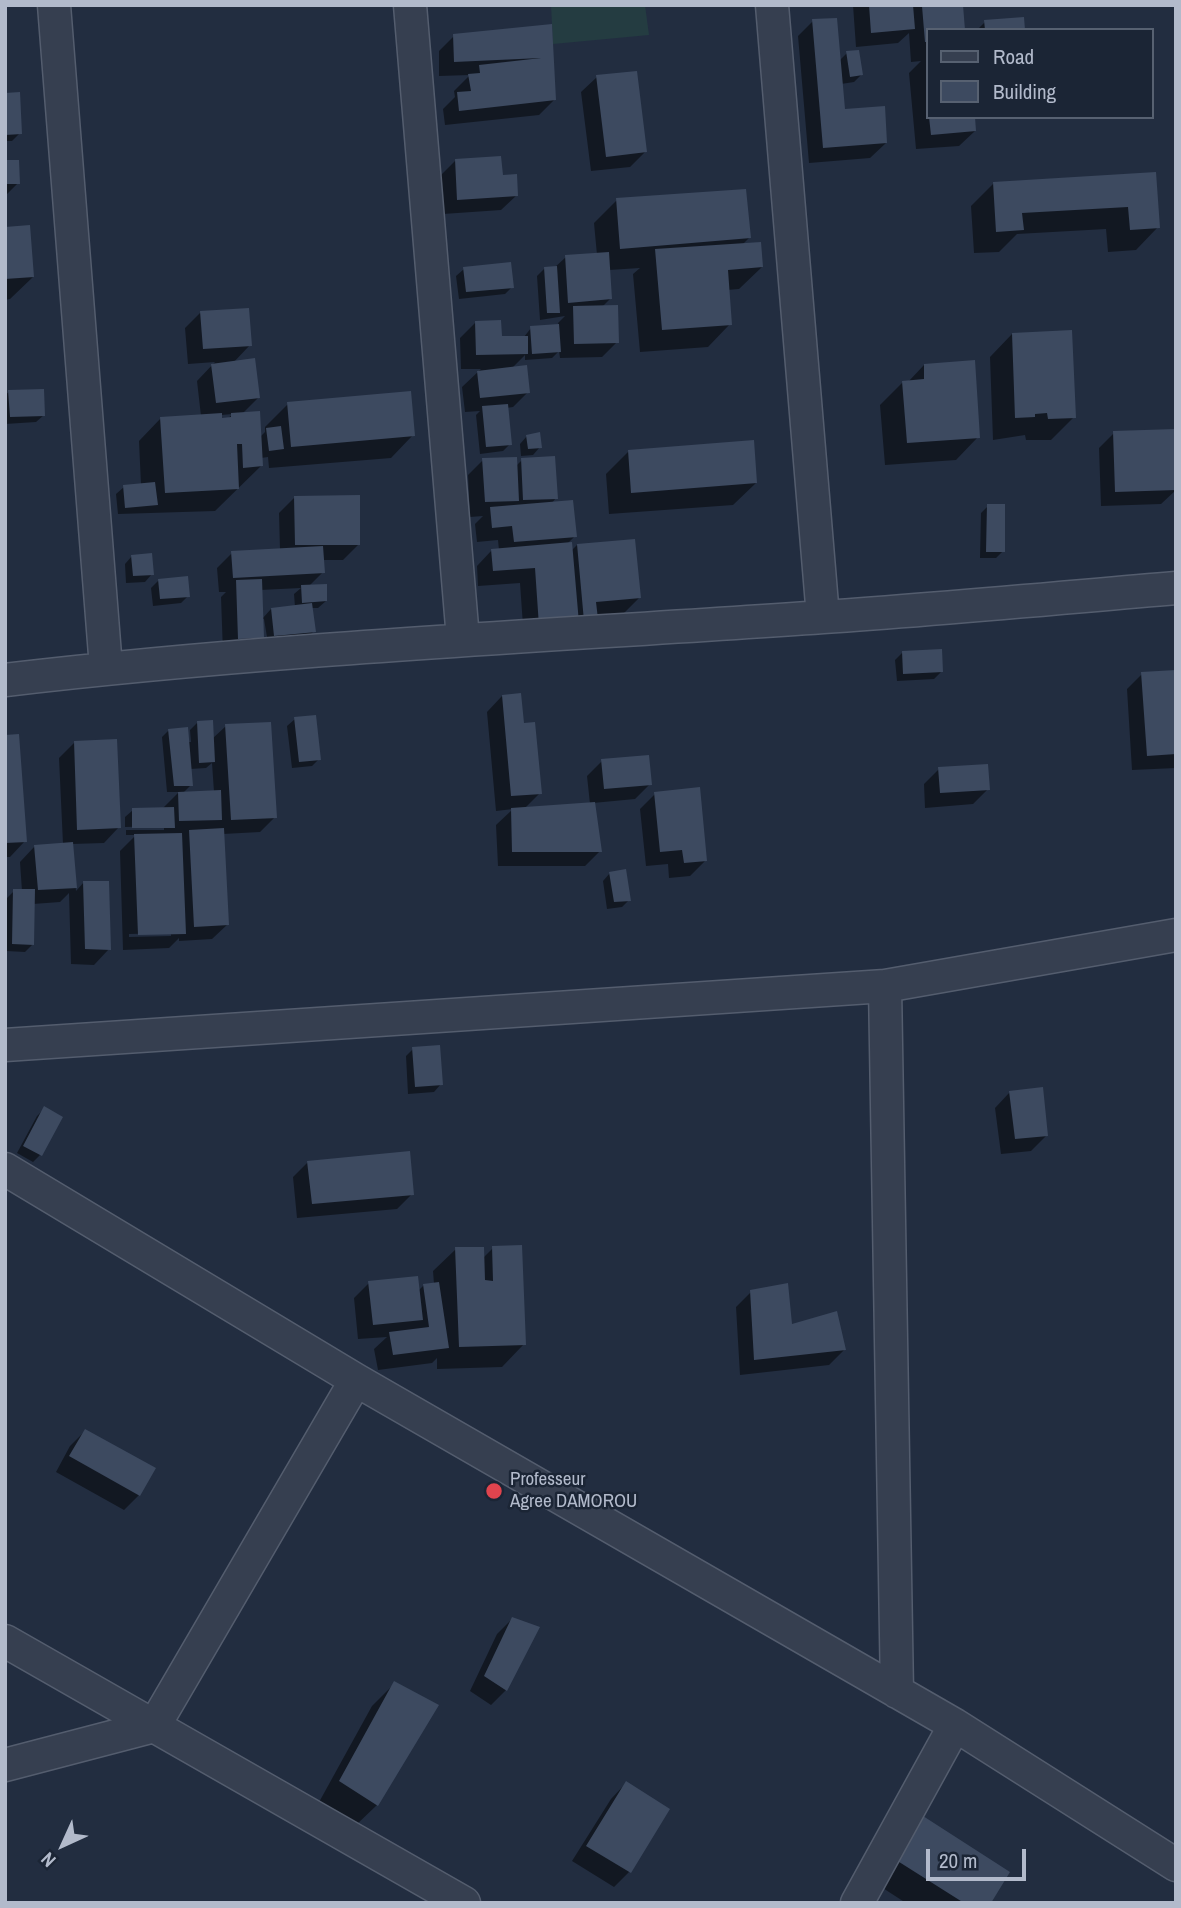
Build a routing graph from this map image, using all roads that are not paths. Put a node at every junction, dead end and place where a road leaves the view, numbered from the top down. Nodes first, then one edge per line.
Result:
1 (54, 5) edge
2 (410, 5) edge
3 (772, 5) edge
4 (1176, 588) edge
5 (823, 617) junction
6 (463, 639) junction
7 (106, 668) junction
8 (5, 680) edge
9 (1176, 935) edge
10 (885, 986) junction
11 (5, 1045) edge
12 (5, 1169) edge
13 (356, 1380) junction
14 (5, 1641) edge
15 (897, 1692) junction
16 (954, 1725) junction
17 (154, 1726) junction
18 (5, 1765) edge
19 (1176, 1865) edge
20 (464, 1903) edge
21 (857, 1903) edge

1 - 7 street
2 - 6 street
3 - 5 street
4 - 5 street
5 - 6 street
6 - 7 street
7 - 8 street
9 - 10 street
10 - 11 street
10 - 15 street
12 - 13 street
13 - 15 street
13 - 17 street
14 - 17 street
15 - 16 street
16 - 19 street
16 - 21 street
17 - 18 street
17 - 20 street

